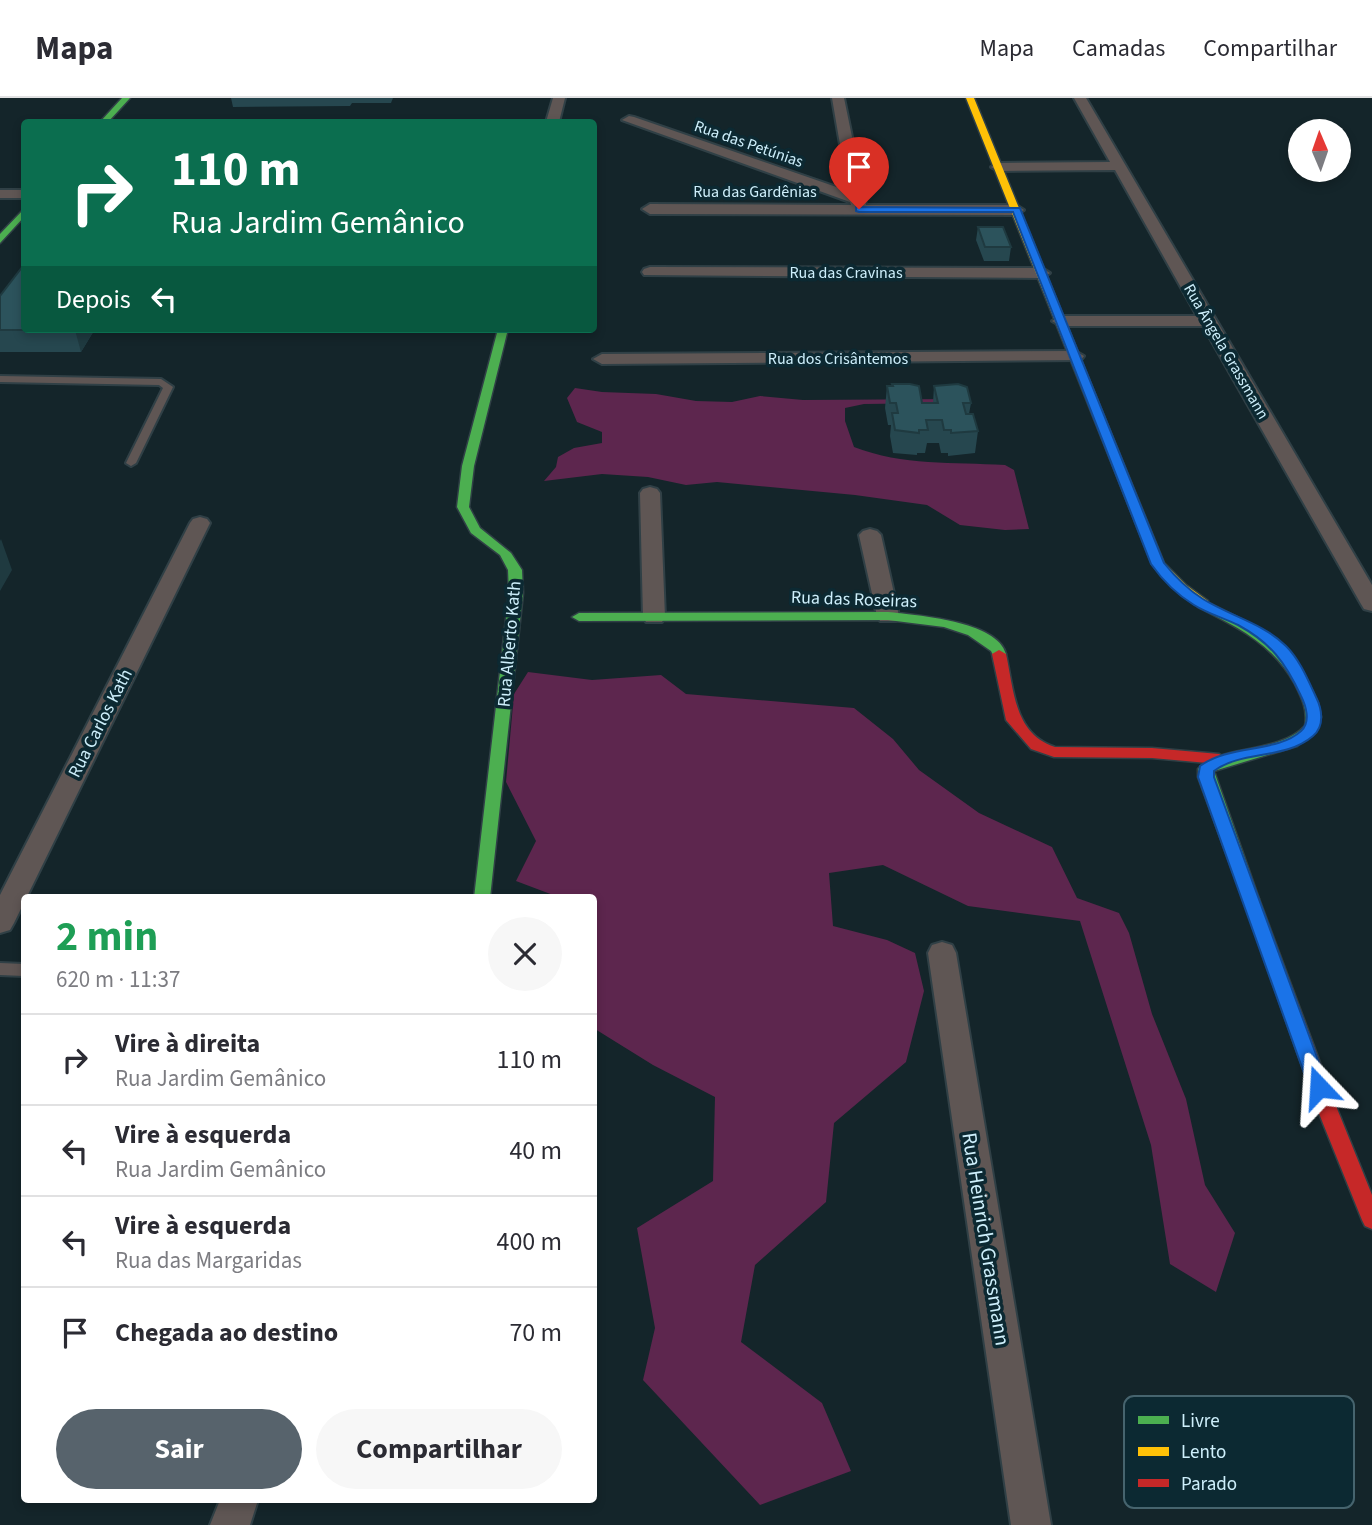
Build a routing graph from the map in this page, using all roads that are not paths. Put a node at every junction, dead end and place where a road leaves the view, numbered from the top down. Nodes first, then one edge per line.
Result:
1 (126, 98) edge
2 (559, 98) edge
3 (838, 98) edge
4 (971, 98) edge
5 (1080, 98) edge
6 (107, 119) edge
7 (554, 119) edge
8 (629, 120) dead end
9 (1121, 166) junction
10 (998, 167) junction
11 (0, 194) edge
12 (21, 194) edge
13 (858, 204) junction
14 (650, 209) dead end
15 (1016, 210) junction
16 (21, 217) edge
17 (11, 234) edge
18 (650, 272) dead end
19 (1042, 273) junction
20 (1061, 321) junction
21 (1210, 321) junction
22 (502, 333) edge
23 (1075, 356) junction
24 (602, 359) dead end
25 (0, 379) edge
26 (131, 463) dead end
27 (650, 493) dead end
28 (200, 523) dead end
29 (870, 535) dead end
30 (1372, 604) edge
31 (888, 616) junction
32 (579, 617) dead end
33 (654, 617) junction
34 (1219, 760) junction
35 (482, 894) edge
36 (0, 923) edge
37 (942, 953) dead end
38 (0, 969) edge
39 (21, 970) edge
40 (1372, 1220) edge
41 (238, 1503) edge
42 (230, 1525) edge
43 (1031, 1525) edge

1 - 6 street
2 - 7 street
3 - 13 street
4 - 10 street
5 - 9 street, Rua Ângela Grassmann
8 - 13 street, Rua das Petúnias
9 - 10 street
9 - 21 street, Rua Ângela Grassmann
10 - 15 street
11 - 12 street
13 - 14 street, Rua das Gardênias
13 - 15 street, Rua das Petúnias
15 - 19 street
16 - 17 street
18 - 19 street, Rua das Cravinas
19 - 20 street
20 - 21 street
20 - 23 street
21 - 30 street, Rua Ângela Grassmann
22 - 35 street, Rua Alberto Kath
23 - 24 street, Rua dos Crisântemos
23 - 34 street
25 - 26 lane
27 - 33 street
28 - 36 street, Rua Carlos Kath
29 - 31 street
31 - 33 street, Rua das Roseiras
31 - 34 street, Rua das Roseiras
32 - 33 street, Rua das Roseiras
34 - 40 street
37 - 43 street, Rua Heinrich Grassmann
38 - 39 lane
41 - 42 street

